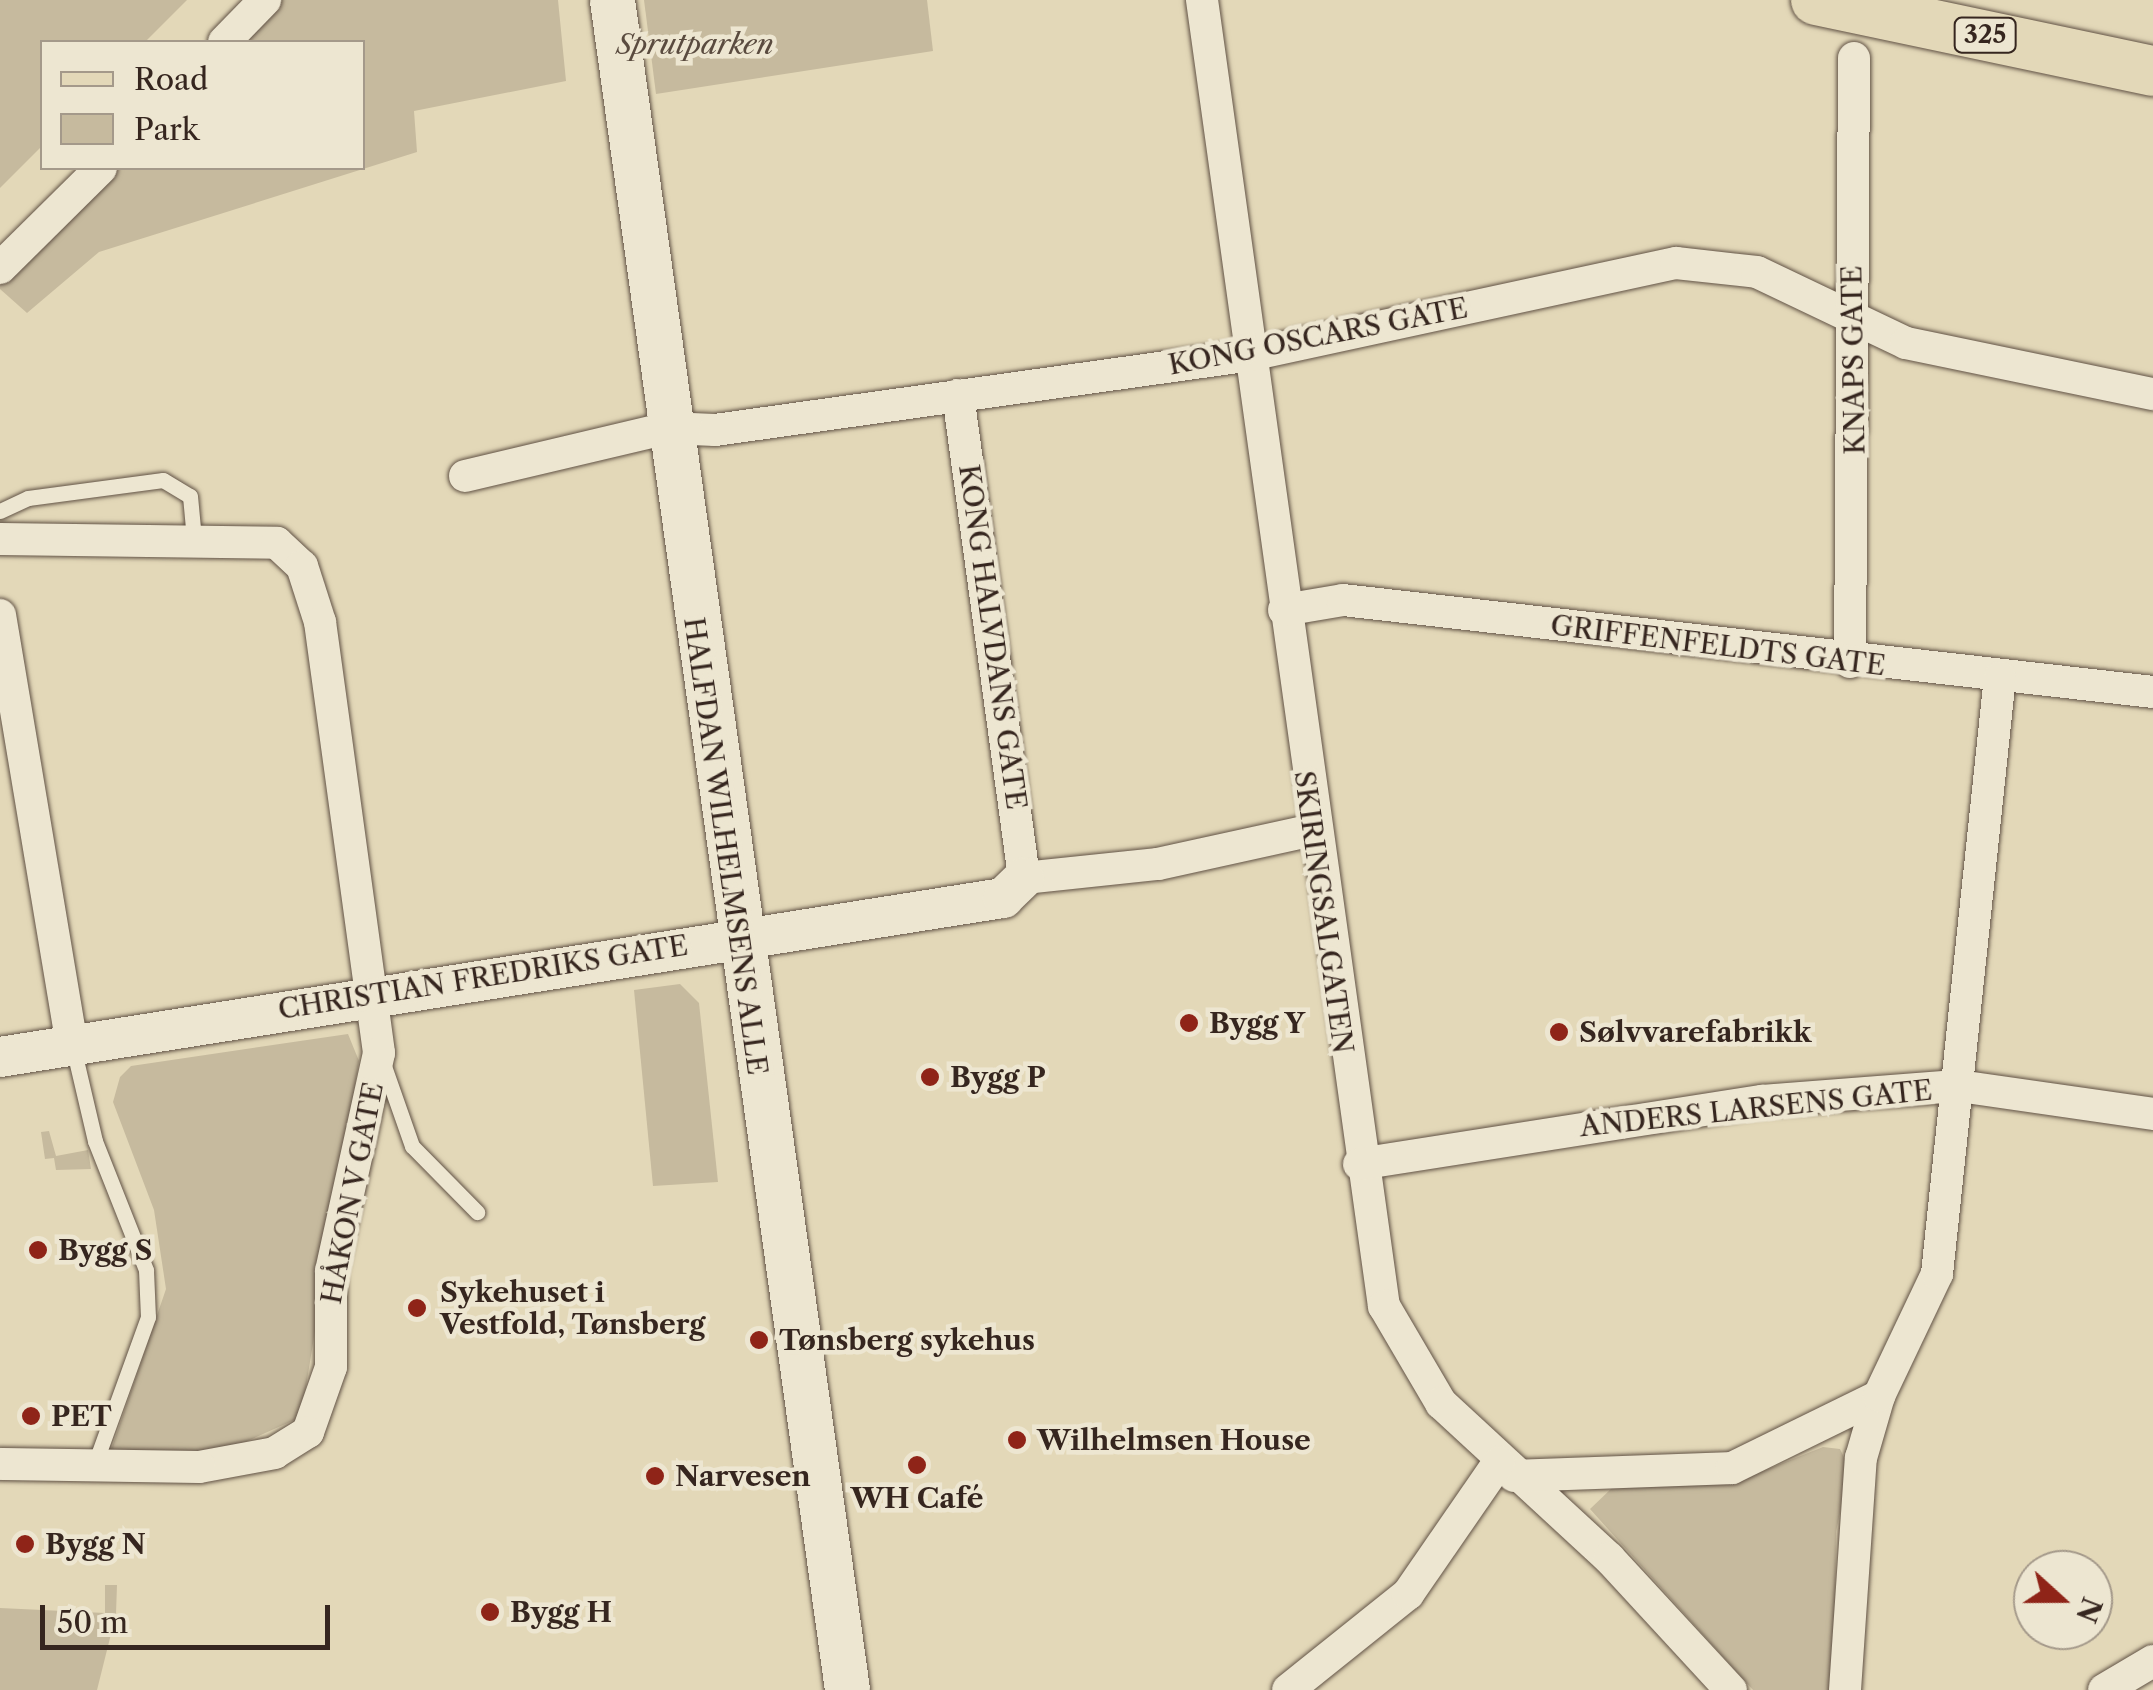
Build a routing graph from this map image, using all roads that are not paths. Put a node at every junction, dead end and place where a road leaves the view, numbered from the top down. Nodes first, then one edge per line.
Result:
1 (265, 0) edge
2 (612, 0) edge
3 (1202, 0) edge
4 (1816, 0) edge
5 (226, 40) edge
6 (1854, 58) dead end
7 (2153, 71) edge
8 (99, 170) edge
9 (0, 268) edge
10 (1851, 318) junction
11 (1246, 356) junction
12 (2153, 394) edge
13 (958, 395) junction
14 (668, 428) junction
15 (465, 476) dead end
16 (0, 511) edge
17 (0, 539) edge
18 (194, 539) junction
19 (1284, 610) junction
20 (0, 614) edge
21 (1850, 662) junction
22 (2000, 677) junction
23 (2153, 692) edge
24 (1312, 830) junction
25 (1024, 878) junction
26 (739, 939) junction
27 (373, 993) junction
28 (72, 1044) junction
29 (379, 1053) junction
30 (0, 1057) edge
31 (1958, 1086) junction
32 (2153, 1114) edge
33 (1359, 1164) junction
34 (476, 1212) dead end
35 (1879, 1396) junction
36 (0, 1464) edge
37 (1506, 1469) junction
38 (91, 1470) junction
39 (2153, 1660) edge
40 (846, 1690) edge
41 (1288, 1690) edge
42 (1731, 1690) edge
43 (1845, 1690) edge
44 (2104, 1690) edge

1 - 5 street
2 - 14 main road, HALFDAN WILHELMSENS ALLE
3 - 11 street, SKIRINGSALGATEN
4 - 7 main road, 325
6 - 10 street, KNAPS GATE
8 - 9 street
10 - 11 street, KONG OSCARS GATE
10 - 12 street, KONG OSCARS GATE
10 - 21 street, KNAPS GATE
11 - 13 street, KONG OSCARS GATE
11 - 19 street, SKIRINGSALGATEN
13 - 14 street, KONG OSCARS GATE
13 - 25 street, KONG HALVDANS GATE
14 - 15 street, KONG OSCARS GATE
14 - 26 main road, HALFDAN WILHELMSENS ALLE
16 - 18 lane
17 - 18 street
18 - 27 street, HÅKON V GATE
19 - 21 street, GRIFFENFELDTS GATE
19 - 24 street, SKIRINGSALGATEN
20 - 28 street
21 - 22 street, GRIFFENFELDTS GATE
22 - 23 street, GRIFFENFELDTS GATE
22 - 31 street
24 - 25 street, CHRISTIAN FREDRIKS GATE
24 - 33 street, SKIRINGSALGATEN
25 - 26 street, CHRISTIAN FREDRIKS GATE
26 - 27 street, CHRISTIAN FREDRIKS GATE
26 - 40 main road, HALFDAN WILHELMSENS ALLE
27 - 28 street, CHRISTIAN FREDRIKS GATE
27 - 29 street, HÅKON V GATE
28 - 30 street, CHRISTIAN FREDRIKS GATE
28 - 38 lane
29 - 34 lane
29 - 38 street, HÅKON V GATE
31 - 32 street, ANDERS LARSENS GATE
31 - 33 street, ANDERS LARSENS GATE
31 - 35 street
33 - 37 street, SKIRINGSALGATEN
35 - 37 street
35 - 43 street
36 - 38 street, HÅKON V GATE
37 - 41 street
37 - 42 street, SKIRINGSALGATEN
39 - 44 street

